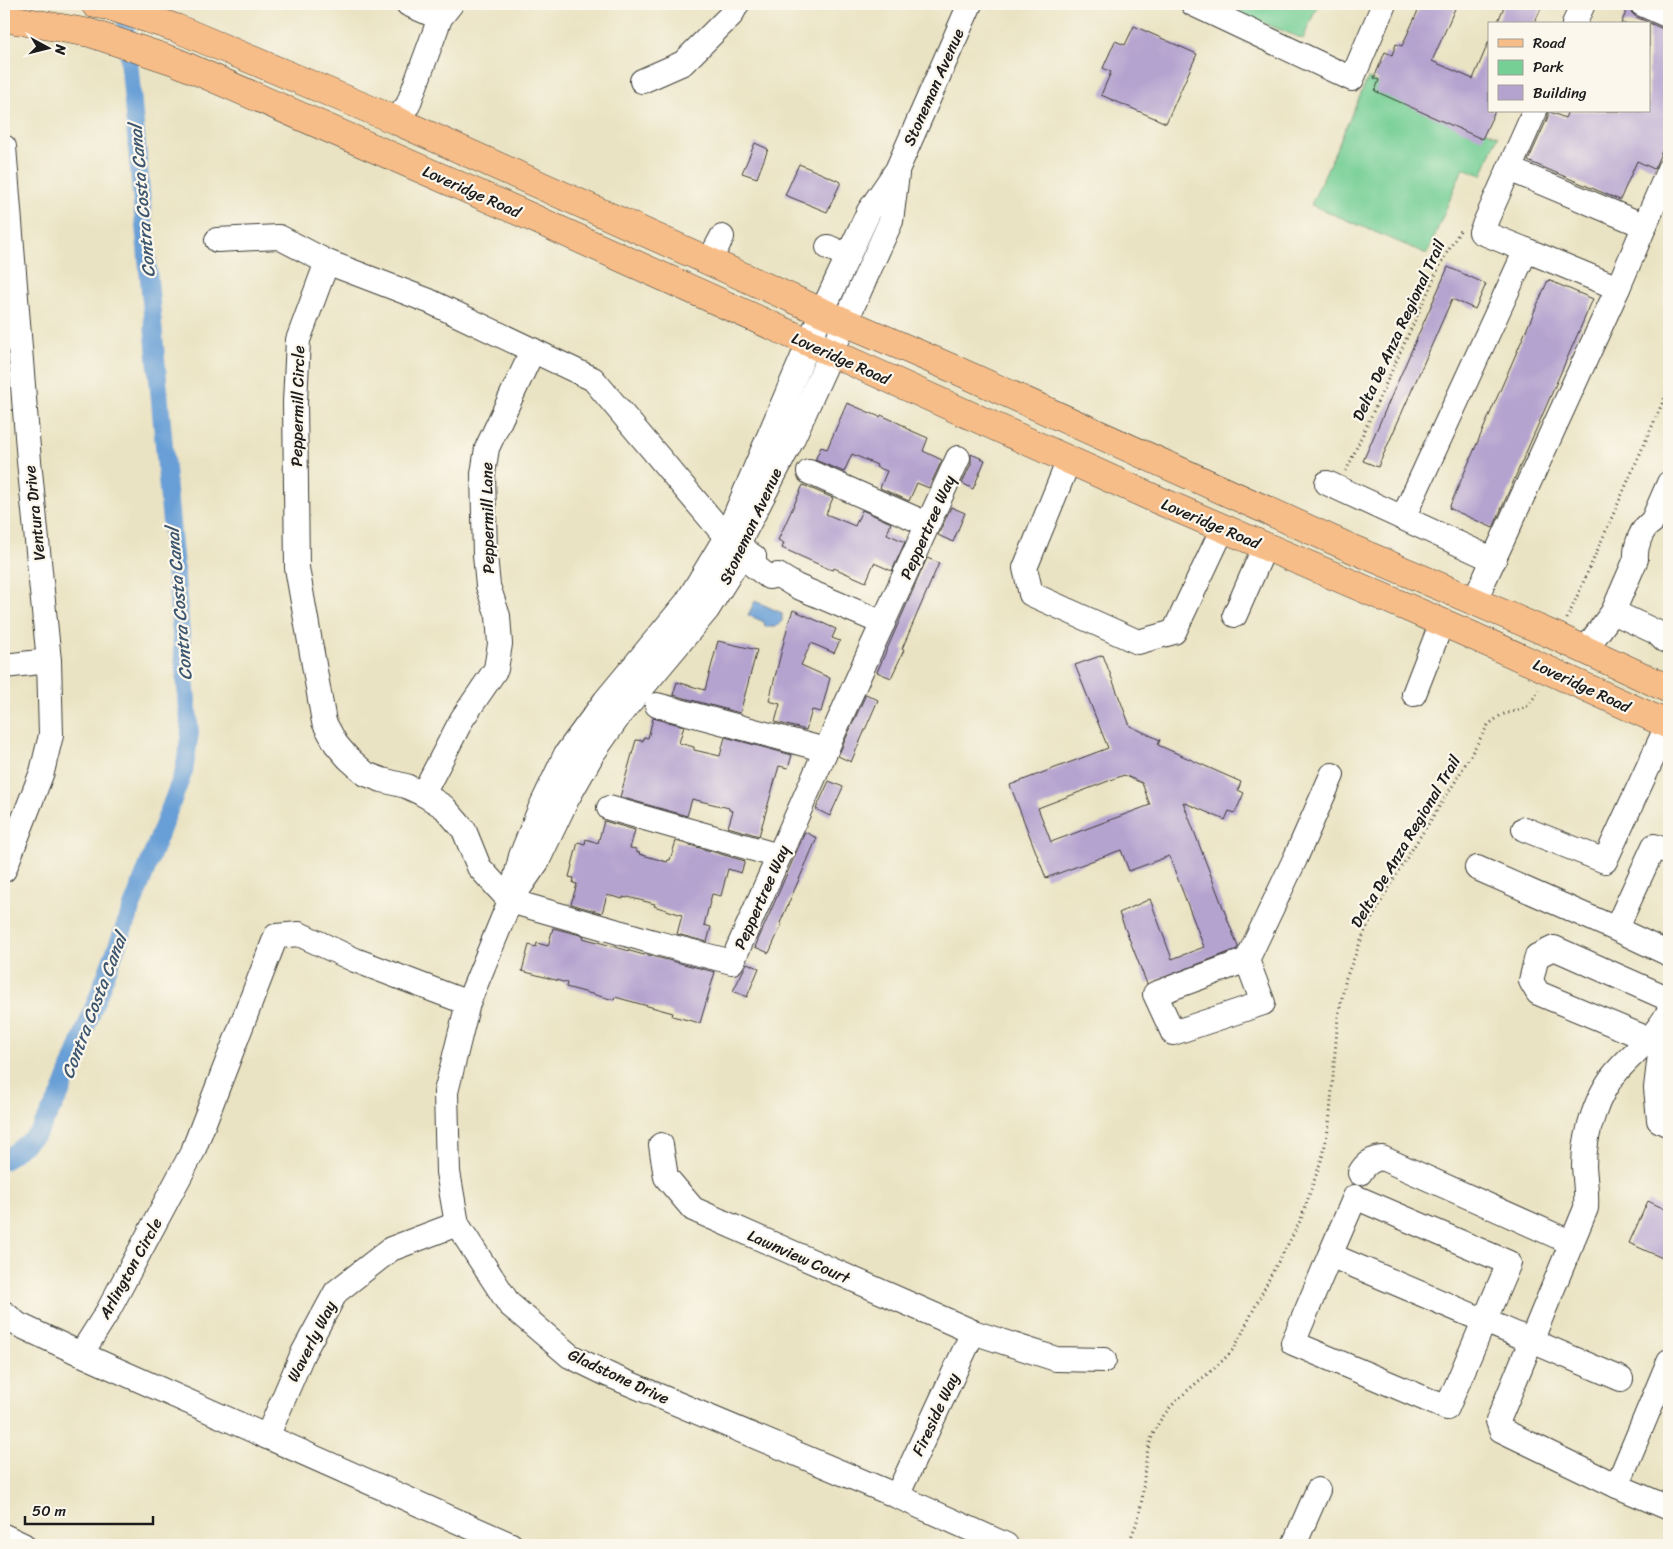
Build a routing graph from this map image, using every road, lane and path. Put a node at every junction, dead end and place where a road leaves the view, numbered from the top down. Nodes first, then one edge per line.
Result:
1 (408, 4) edge
2 (737, 4) edge
3 (970, 4) edge
4 (1193, 4) edge
5 (1384, 4) edge
6 (1583, 4) edge
7 (1642, 4) edge
8 (102, 5) edge
9 (446, 11) edge
10 (1669, 16) edge
11 (4, 18) edge
12 (1575, 22) edge
13 (642, 81) dead end
14 (1535, 112) edge
15 (395, 120) junction
16 (4, 147) edge
17 (1509, 169) junction
18 (1669, 169) edge
19 (897, 170) junction
20 (1464, 223) dead end
21 (1645, 226) junction
22 (722, 237) dead end
23 (217, 240) dead end
24 (1526, 250) junction
25 (709, 261) junction
26 (327, 262) junction
27 (1618, 288) junction
28 (834, 317) junction
29 (820, 348) junction
30 (533, 350) junction
31 (1669, 388) edge
32 (958, 458) dead end
33 (1069, 460) junction
34 (809, 472) dead end
35 (1669, 483) edge
36 (1333, 485) joint
37 (1403, 518) junction
38 (927, 524) junction
39 (1223, 528) junction
40 (740, 546) junction
41 (1265, 546) junction
42 (1494, 560) junction
43 (1474, 602) junction
44 (1613, 612) junction
45 (1235, 615) dead end
46 (1442, 622) junction
47 (883, 623) junction
48 (1665, 635) edge
49 (1559, 639) junction
50 (1585, 650) junction
51 (49, 661) junction
52 (4, 666) edge
53 (1554, 672) junction
54 (1669, 689) edge
55 (1414, 694) dead end
56 (657, 704) dead end
57 (1669, 724) edge
58 (826, 750) junction
59 (1332, 775) dead end
60 (423, 794) junction
61 (609, 808) dead end
62 (1524, 829) dead end
63 (1669, 852) edge
64 (780, 856) junction
65 (1477, 868) dead end
66 (4, 870) edge
67 (510, 901) junction
68 (1616, 929) junction
69 (1669, 954) edge
70 (1247, 960) dead end
71 (1669, 999) edge
72 (468, 1003) junction
73 (1667, 1016) edge
74 (1648, 1038) junction
75 (1669, 1125) edge
76 (661, 1145) dead end
77 (1360, 1173) dead end
78 (457, 1224) junction
79 (1572, 1243) junction
80 (1330, 1255) junction
81 (4, 1313) edge
82 (1484, 1321) junction
83 (973, 1332) junction
84 (1531, 1341) junction
85 (81, 1354) junction
86 (1104, 1360) dead end
87 (1669, 1361) edge
88 (1621, 1379) dead end
89 (267, 1437) junction
90 (1617, 1486) junction
91 (1318, 1490) dead end
92 (897, 1496) junction
93 (1669, 1508) edge
94 (4, 1536) edge
95 (23, 1545) edge
96 (511, 1545) edge
97 (1006, 1545) edge
98 (1128, 1545) edge
99 (1294, 1545) edge

1 - 9 street
2 - 13 street
3 - 19 street, Stoneman Avenue
4 - 5 street
6 - 12 street
7 - 10 street
8 - 15 main road, Loveridge Road
9 - 15 street
11 - 29 main road, Loveridge Road
14 - 17 street
15 - 25 main road, Loveridge Road
16 - 51 street, Ventura Drive
17 - 21 street
17 - 24 street
18 - 21 street
19 - 28 street, Stoneman Avenue
19 - 28 street, Stoneman Avenue
20 - 36 path, Delta De Anza Regional Trail
21 - 27 street
22 - 25 street
23 - 26 street
24 - 27 street
24 - 37 street
25 - 28 main road, Loveridge Road
26 - 30 street
26 - 60 street, Peppermill Circle
27 - 42 street
28 - 29 street, Stoneman Avenue
28 - 43 main road, Loveridge Road
29 - 33 main road, Loveridge Road
29 - 40 street, Stoneman Avenue
30 - 40 street
30 - 60 street, Peppermill Lane
31 - 49 path
32 - 38 street, Peppertree Way
33 - 39 main road, Loveridge Road
33 - 39 street
34 - 38 street
35 - 44 street
36 - 37 street
37 - 42 street
38 - 47 street, Peppertree Way
39 - 41 main road, Loveridge Road
40 - 47 street
40 - 67 street, Stoneman Avenue
41 - 45 street
41 - 46 main road, Loveridge Road
42 - 43 street
43 - 49 main road, Loveridge Road
44 - 48 street
44 - 50 street
46 - 53 main road, Loveridge Road
46 - 55 street
47 - 58 street, Peppertree Way
49 - 50 main road, Loveridge Road
50 - 53 main road
50 - 54 main road, Loveridge Road
51 - 52 street
51 - 66 street, Ventura Drive
53 - 57 main road, Loveridge Road
53 - 98 path, Delta De Anza Regional Trail
56 - 58 street
57 - 62 street
58 - 64 street, Peppertree Way
59 - 70 street
60 - 67 street, Peppermill Circle
61 - 64 street
63 - 68 street
64 - 67 street, Peppertree Way
65 - 68 street
67 - 72 street, Stoneman Avenue
68 - 69 street
71 - 74 street
72 - 78 street, Gladstone Drive
72 - 85 street, Arlington Circle
73 - 74 street
73 - 75 street
74 - 79 street
76 - 83 street, Lawnview Court
77 - 79 street
78 - 89 street, Waverly Way
78 - 92 street, Gladstone Drive
79 - 84 street
80 - 82 street
80 - 82 street
80 - 82 street
81 - 85 street
82 - 84 street
83 - 86 street, Lawnview Court
83 - 92 street, Fireside Way
84 - 88 street
84 - 90 street
85 - 89 street
87 - 90 street
89 - 96 street
90 - 93 street
91 - 99 street
92 - 97 street, Gladstone Drive
94 - 95 street

